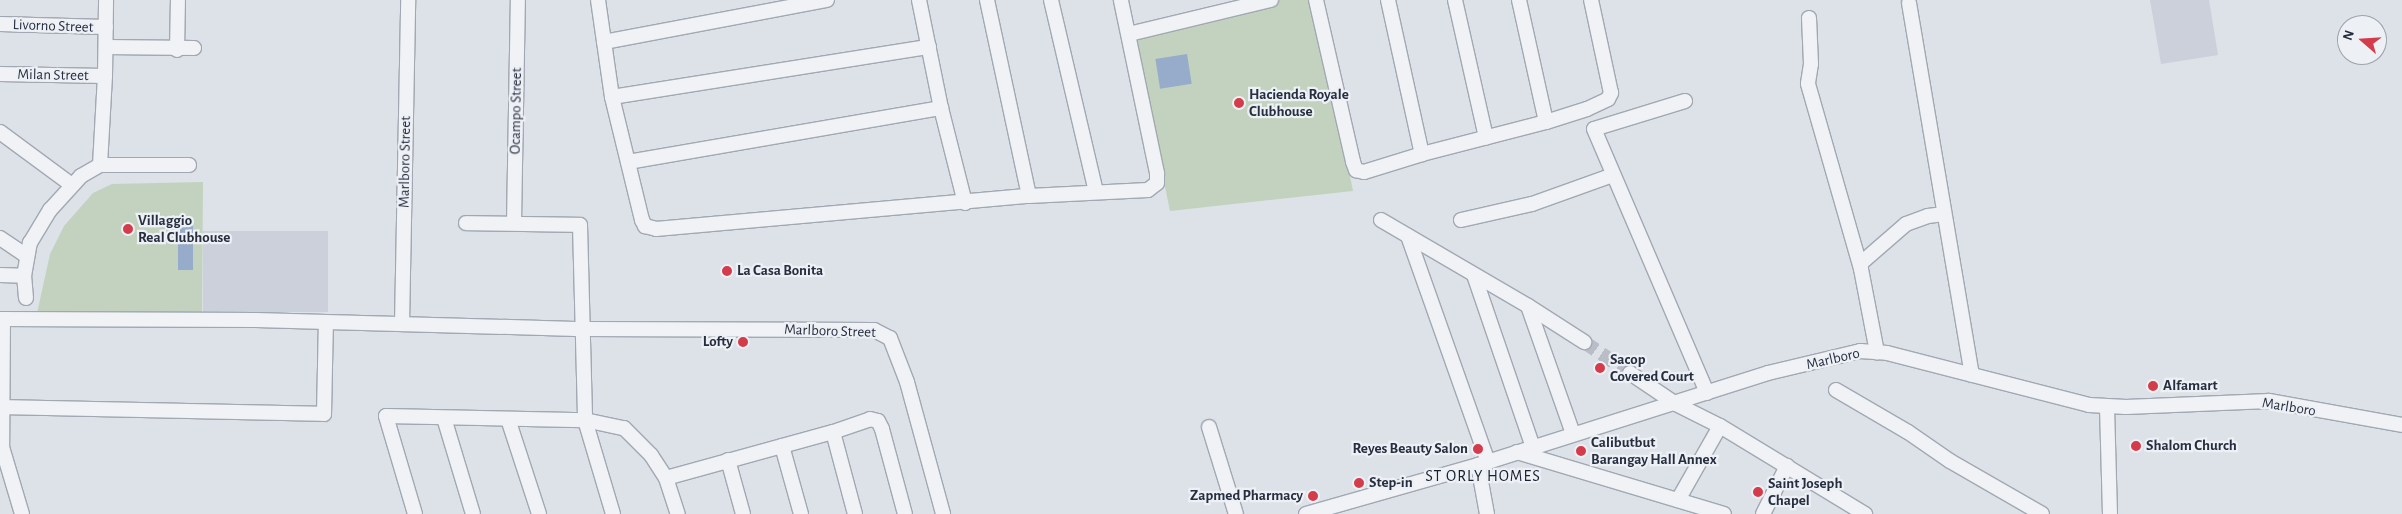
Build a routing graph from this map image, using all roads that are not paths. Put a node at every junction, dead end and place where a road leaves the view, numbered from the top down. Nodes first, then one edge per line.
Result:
1 (106, 0) edge
2 (178, 0) edge
3 (408, 0) edge
4 (518, 0) edge
5 (598, 0) edge
6 (827, 0) edge
7 (919, 0) edge
8 (986, 0) edge
9 (1051, 0) edge
10 (1121, 0) edge
11 (1271, 0) edge
12 (1316, 0) edge
13 (1388, 0) edge
14 (1455, 0) edge
15 (1520, 0) edge
16 (1590, 0) edge
17 (1908, 3) dead end
18 (1218, 6) edge
19 (1809, 18) dead end
20 (0, 24) edge
21 (106, 27) junction
22 (1129, 34) junction
23 (604, 42) junction
24 (928, 47) junction
25 (106, 48) junction
26 (194, 48) dead end
27 (176, 50) junction
28 (0, 74) edge
29 (105, 76) junction
30 (612, 97) junction
31 (1685, 101) dead end
32 (941, 108) junction
33 (1546, 122) junction
34 (0, 132) edge
35 (1486, 138) junction
36 (1422, 154) junction
37 (628, 162) junction
38 (100, 165) junction
39 (189, 165) dead end
40 (1613, 176) junction
41 (72, 186) junction
42 (1096, 192) junction
43 (1030, 196) junction
44 (966, 203) junction
45 (1944, 214) junction
46 (1381, 220) dead end
47 (1461, 220) dead end
48 (466, 222) dead end
49 (514, 223) junction
50 (1408, 236) junction
51 (0, 238) edge
52 (26, 256) junction
53 (1860, 264) junction
54 (0, 275) edge
55 (1474, 275) junction
56 (24, 276) junction
57 (26, 298) dead end
58 (1528, 306) junction
59 (2, 319) edge
60 (326, 322) junction
61 (402, 324) junction
62 (584, 329) junction
63 (1584, 342) tunnel mouth
64 (1877, 352) junction
65 (1630, 373) tunnel mouth
66 (1972, 375) junction
67 (1836, 390) dead end
68 (1707, 393) junction
69 (1676, 404) junction
70 (0, 407) edge
71 (2107, 407) junction
72 (444, 418) junction
73 (508, 418) junction
74 (585, 420) junction
75 (2402, 425) edge
76 (1720, 426) junction
77 (1209, 428) dead end
78 (833, 432) junction
79 (1573, 434) junction
80 (782, 446) junction
81 (1, 447) edge
82 (1533, 448) junction
83 (1517, 452) junction
84 (728, 460) junction
85 (1483, 464) junction
86 (1786, 466) junction
87 (666, 478) junction
88 (1678, 500) junction
89 (22, 514) edge
90 (415, 514) edge
91 (473, 514) edge
92 (539, 514) edge
93 (613, 514) edge
94 (678, 514) edge
95 (743, 514) edge
96 (801, 514) edge
97 (855, 514) edge
98 (905, 514) edge
99 (943, 514) edge
100 (1236, 514) edge
101 (1306, 514) edge
102 (1487, 514) edge
103 (1724, 514) edge
104 (1763, 514) edge
105 (1864, 514) edge
106 (2042, 514) edge
107 (2110, 514) edge

1 - 21 street
2 - 27 street
3 - 61 street, Marlboro Street
4 - 49 street, Ocampo Street
5 - 23 street
6 - 23 street
7 - 24 street
8 - 43 street
9 - 42 street
10 - 22 street
11 - 18 street
12 - 36 street
13 - 36 street
14 - 35 street
15 - 33 street
16 - 33 street
17 - 45 street
18 - 22 street
19 - 53 street
20 - 21 street, Livorno Street
21 - 25 street
22 - 42 street
23 - 30 street
24 - 30 street
24 - 32 street
25 - 27 street
25 - 29 street
26 - 27 street
28 - 29 street, Milan Street
29 - 38 street
30 - 37 street
31 - 40 street
32 - 37 street
32 - 44 street
33 - 35 street
34 - 41 street
35 - 36 street
37 - 44 street
38 - 39 street
38 - 41 street
40 - 47 street
40 - 68 street
41 - 52 street
42 - 43 street
43 - 44 street
45 - 53 street
45 - 66 street
46 - 50 street
48 - 49 street
49 - 62 street
50 - 55 street
50 - 85 street
51 - 52 street
52 - 56 street
53 - 64 street
54 - 56 street
55 - 58 street
55 - 82 street
56 - 57 street
58 - 63 street
58 - 79 street
59 - 60 street, Marlboro Street
59 - 70 street
60 - 61 street, Marlboro Street
60 - 70 street
61 - 62 street, Marlboro Street
62 - 74 street
62 - 99 street, Marlboro Street
64 - 66 street, Marlboro
64 - 68 street, Marlboro
65 - 69 street
66 - 71 street, Marlboro
67 - 106 street
68 - 69 street, Marlboro
69 - 76 street
69 - 79 street, Marlboro
70 - 81 street
71 - 75 street, Marlboro
71 - 107 street
72 - 73 street
72 - 90 street
72 - 91 street
73 - 74 street
73 - 92 street
74 - 87 street
74 - 93 street
76 - 86 street
76 - 88 street
77 - 100 street
78 - 80 street
78 - 97 street
78 - 98 street
79 - 82 street, Marlboro
80 - 84 street
80 - 96 street
81 - 89 street
82 - 83 street, Marlboro
83 - 85 street, Marlboro
83 - 88 street
84 - 87 street
84 - 95 street
85 - 101 street, Marlboro
85 - 102 street
86 - 104 street
86 - 105 street
87 - 94 street
88 - 103 street

